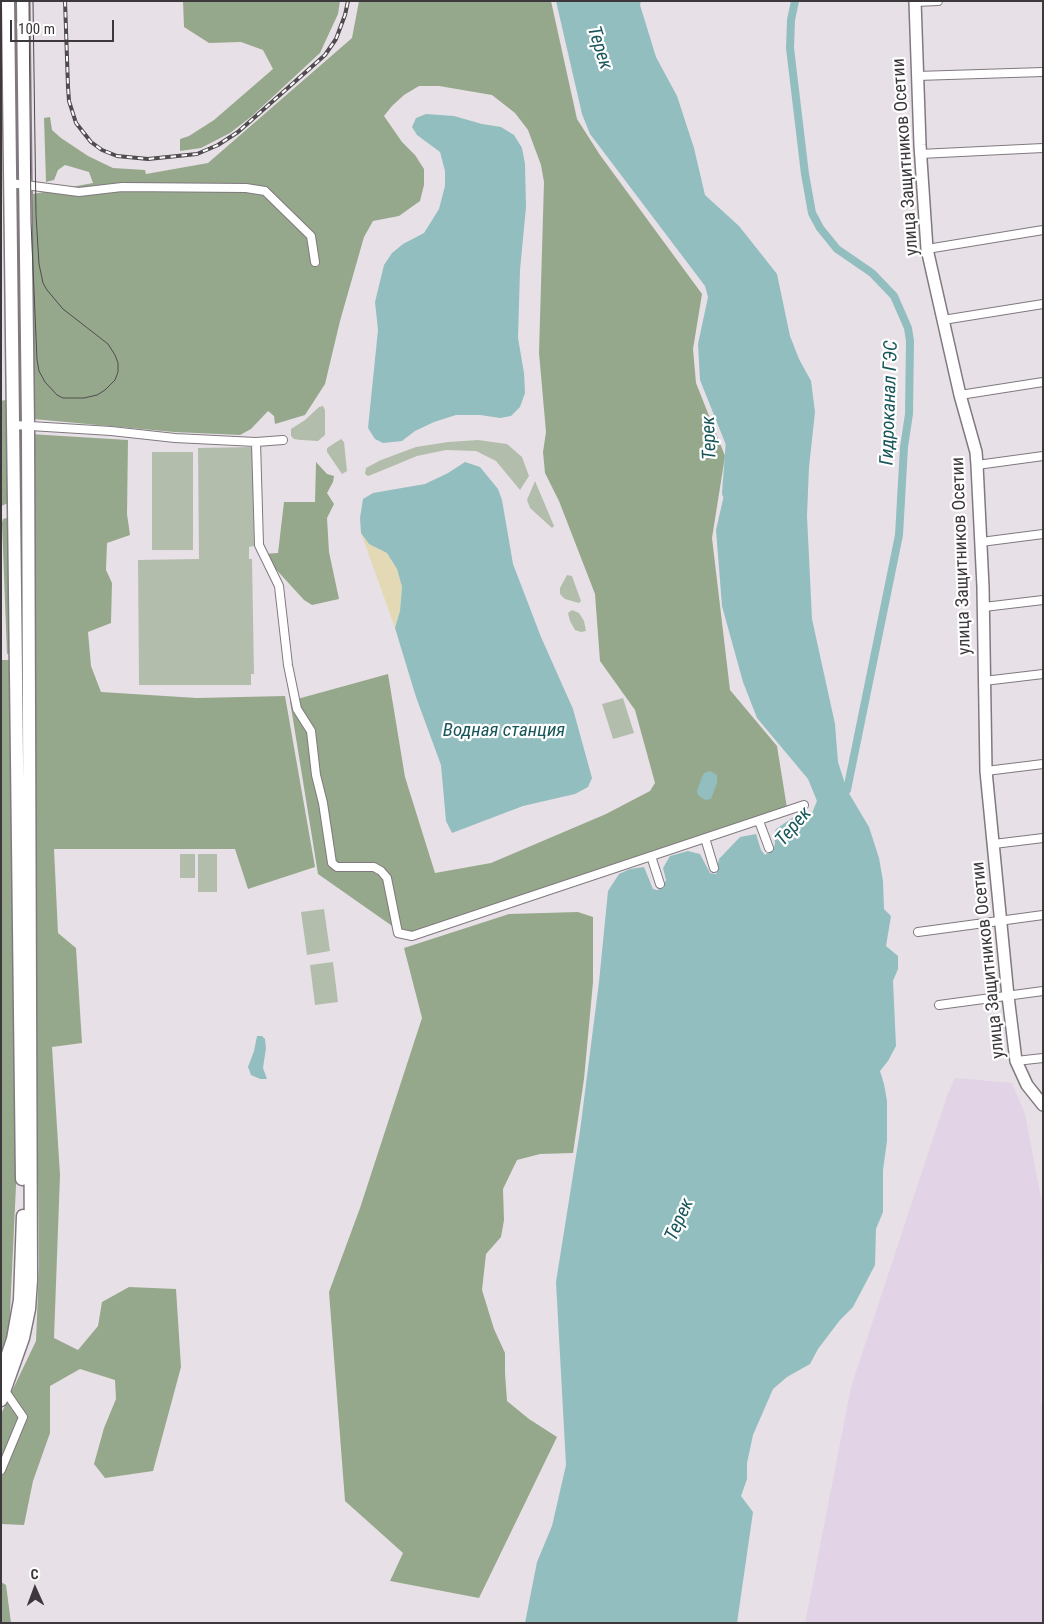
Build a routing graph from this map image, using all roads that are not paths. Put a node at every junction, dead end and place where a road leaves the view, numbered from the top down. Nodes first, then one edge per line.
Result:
1 (8, 1) edge
2 (23, 1) edge
3 (938, 1) edge
4 (915, 2) edge
5 (1043, 72) edge
6 (917, 76) junction
7 (1043, 148) edge
8 (920, 154) junction
9 (10, 183) junction
10 (25, 184) junction
11 (1043, 230) edge
12 (927, 249) junction
13 (315, 262) dead end
14 (1043, 304) edge
15 (943, 320) junction
16 (1043, 382) edge
17 (960, 395) junction
18 (14, 425) junction
19 (28, 426) junction
20 (283, 440) dead end
21 (256, 442) junction
22 (1043, 456) edge
23 (977, 465) junction
24 (1043, 534) edge
25 (981, 542) junction
26 (1043, 600) edge
27 (984, 607) junction
28 (1043, 674) edge
29 (984, 681) junction
30 (1043, 764) edge
31 (986, 771) junction
32 (804, 805) dead end
33 (759, 821) junction
34 (705, 838) junction
35 (1043, 838) edge
36 (994, 844) junction
37 (769, 848) dead end
38 (651, 856) junction
39 (714, 868) dead end
40 (660, 884) dead end
41 (1043, 915) edge
42 (999, 920) junction
43 (918, 932) dead end
44 (1043, 991) edge
45 (1008, 996) junction
46 (939, 1005) dead end
47 (1043, 1058) edge
48 (1016, 1061) junction
49 (1043, 1105) edge
50 (1, 1375) edge
51 (3, 1396) edge
52 (1, 1470) edge

1 - 9 main road
2 - 10 main road
3 - 4 street
4 - 6 street, улица Защитников Осетии
5 - 6 street
6 - 8 street, улица Защитников Осетии
7 - 8 street
8 - 12 street, улица Защитников Осетии
9 - 10 street
9 - 18 main road
10 - 13 street
10 - 19 main road
11 - 12 street
12 - 15 street, улица Защитников Осетии
14 - 15 street
15 - 17 street, улица Защитников Осетии
16 - 17 street
17 - 23 street, улица Защитников Осетии
18 - 19 street
18 - 50 main road
19 - 21 street
19 - 51 main road
20 - 21 street
21 - 38 street
22 - 23 street
23 - 25 street, улица Защитников Осетии
24 - 25 street
25 - 27 street, улица Защитников Осетии
26 - 27 street
27 - 29 street, улица Защитников Осетии
28 - 29 street
29 - 31 street, улица Защитников Осетии
30 - 31 street
31 - 36 street, улица Защитников Осетии
32 - 33 street
33 - 34 street
33 - 37 street
34 - 38 street
34 - 39 street
35 - 36 street
36 - 42 street, улица Защитников Осетии
38 - 40 street
41 - 42 street
42 - 43 street
42 - 45 street, улица Защитников Осетии
44 - 45 street
45 - 46 street
45 - 48 street, улица Защитников Осетии
47 - 48 street
48 - 49 street, улица Защитников Осетии
51 - 52 street

